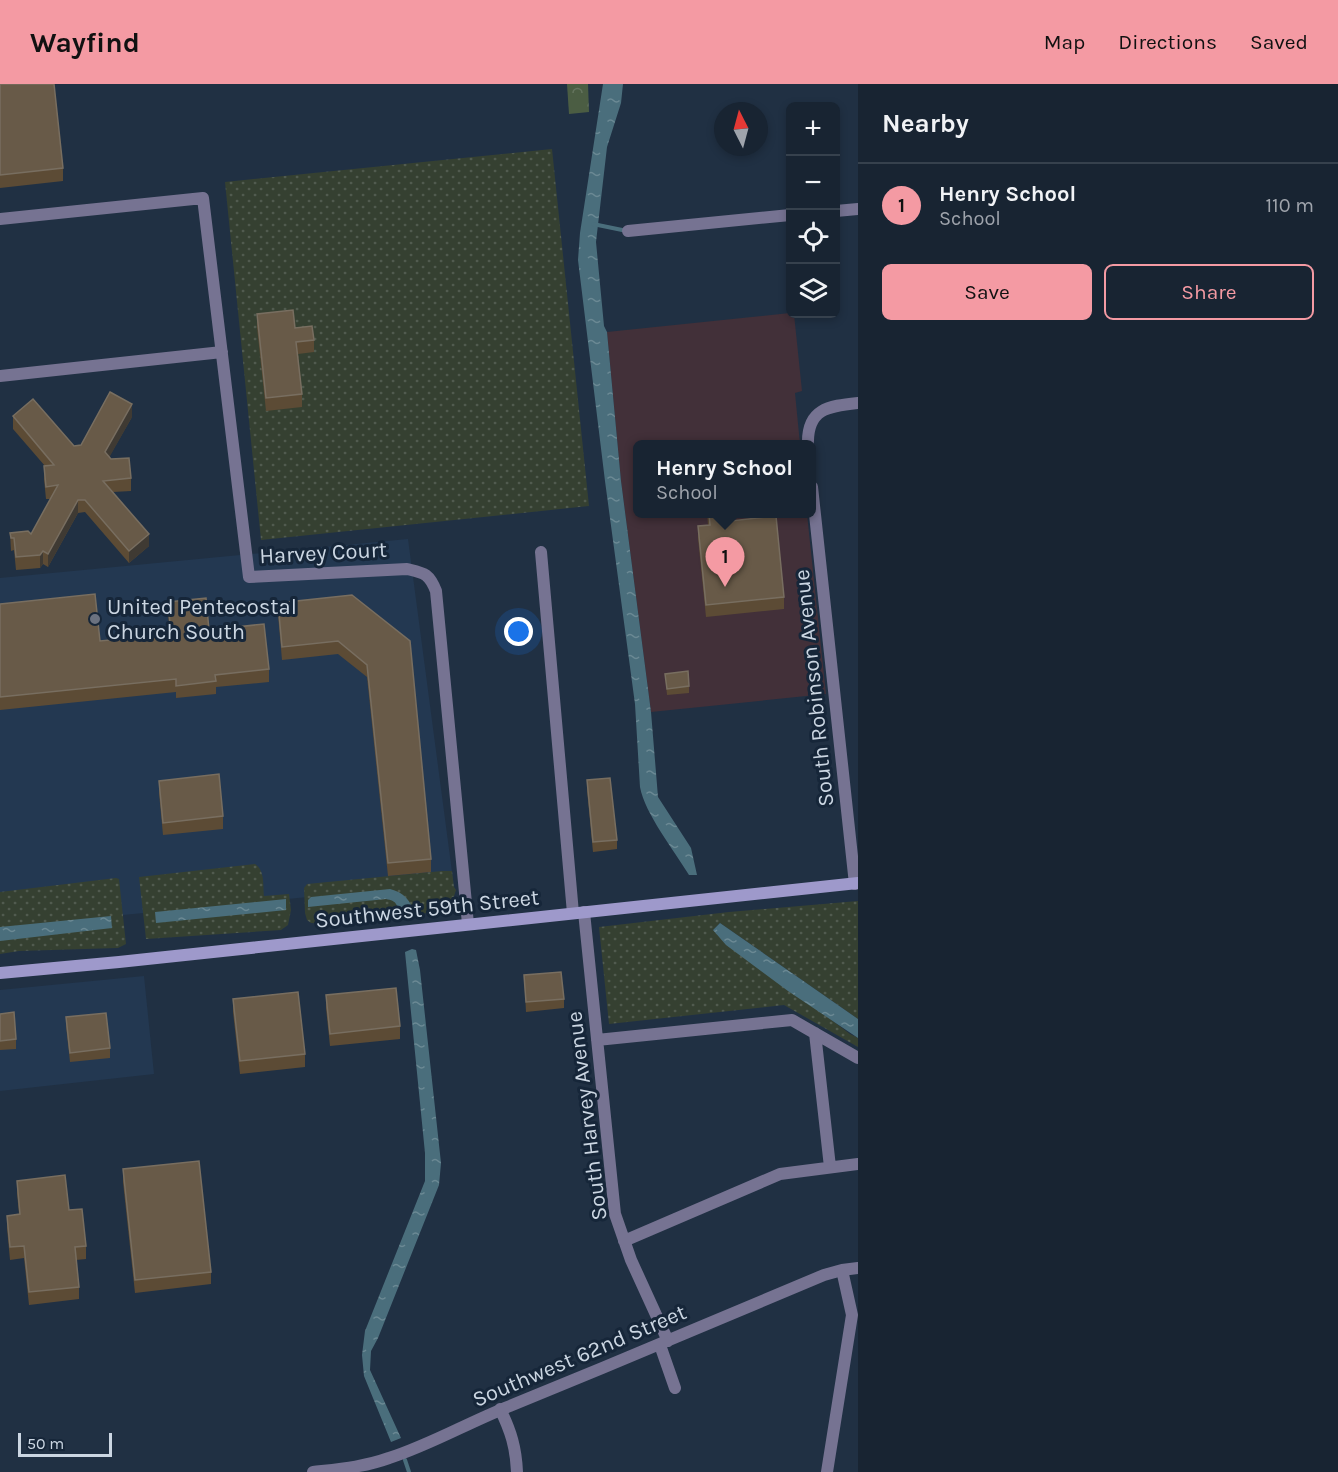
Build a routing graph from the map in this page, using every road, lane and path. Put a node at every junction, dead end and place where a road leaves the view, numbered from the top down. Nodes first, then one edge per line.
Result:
1 (858, 209) edge
2 (840, 211) edge
3 (786, 215) edge
4 (0, 219) edge
5 (628, 231) dead end
6 (222, 352) junction
7 (0, 376) edge
8 (858, 403) edge
9 (808, 440) edge
10 (815, 518) edge
11 (541, 552) dead end
12 (856, 884) edge
13 (579, 912) junction
14 (468, 924) junction
15 (0, 973) edge
16 (815, 1033) junction
17 (597, 1040) junction
18 (858, 1058) edge
19 (858, 1164) edge
20 (830, 1167) junction
21 (624, 1240) junction
22 (858, 1268) edge
23 (842, 1269) junction
24 (664, 1343) junction
25 (675, 1388) dead end
26 (501, 1410) junction
27 (313, 1472) edge
28 (517, 1472) edge
29 (827, 1472) edge

1 - 2 street
3 - 5 street
4 - 6 street, Harvey Court
6 - 7 street
6 - 14 street, Harvey Court
8 - 9 street
10 - 12 street, South Robinson Avenue
11 - 13 street, South Harvey Avenue
12 - 13 main road, Southwest 59th Street
13 - 14 main road, Southwest 59th Street
13 - 17 street, South Harvey Avenue
14 - 15 main road, Southwest 59th Street
16 - 17 street
16 - 18 street
16 - 20 street
17 - 21 street, South Harvey Avenue
19 - 20 street
20 - 21 street
21 - 24 street, South Harvey Avenue
22 - 23 street, Southwest 62nd Street
23 - 24 street, Southwest 62nd Street
23 - 29 street
24 - 25 street, South Harvey Avenue
24 - 26 street, Southwest 62nd Street
26 - 27 street, Southwest 62nd Street
26 - 28 street

